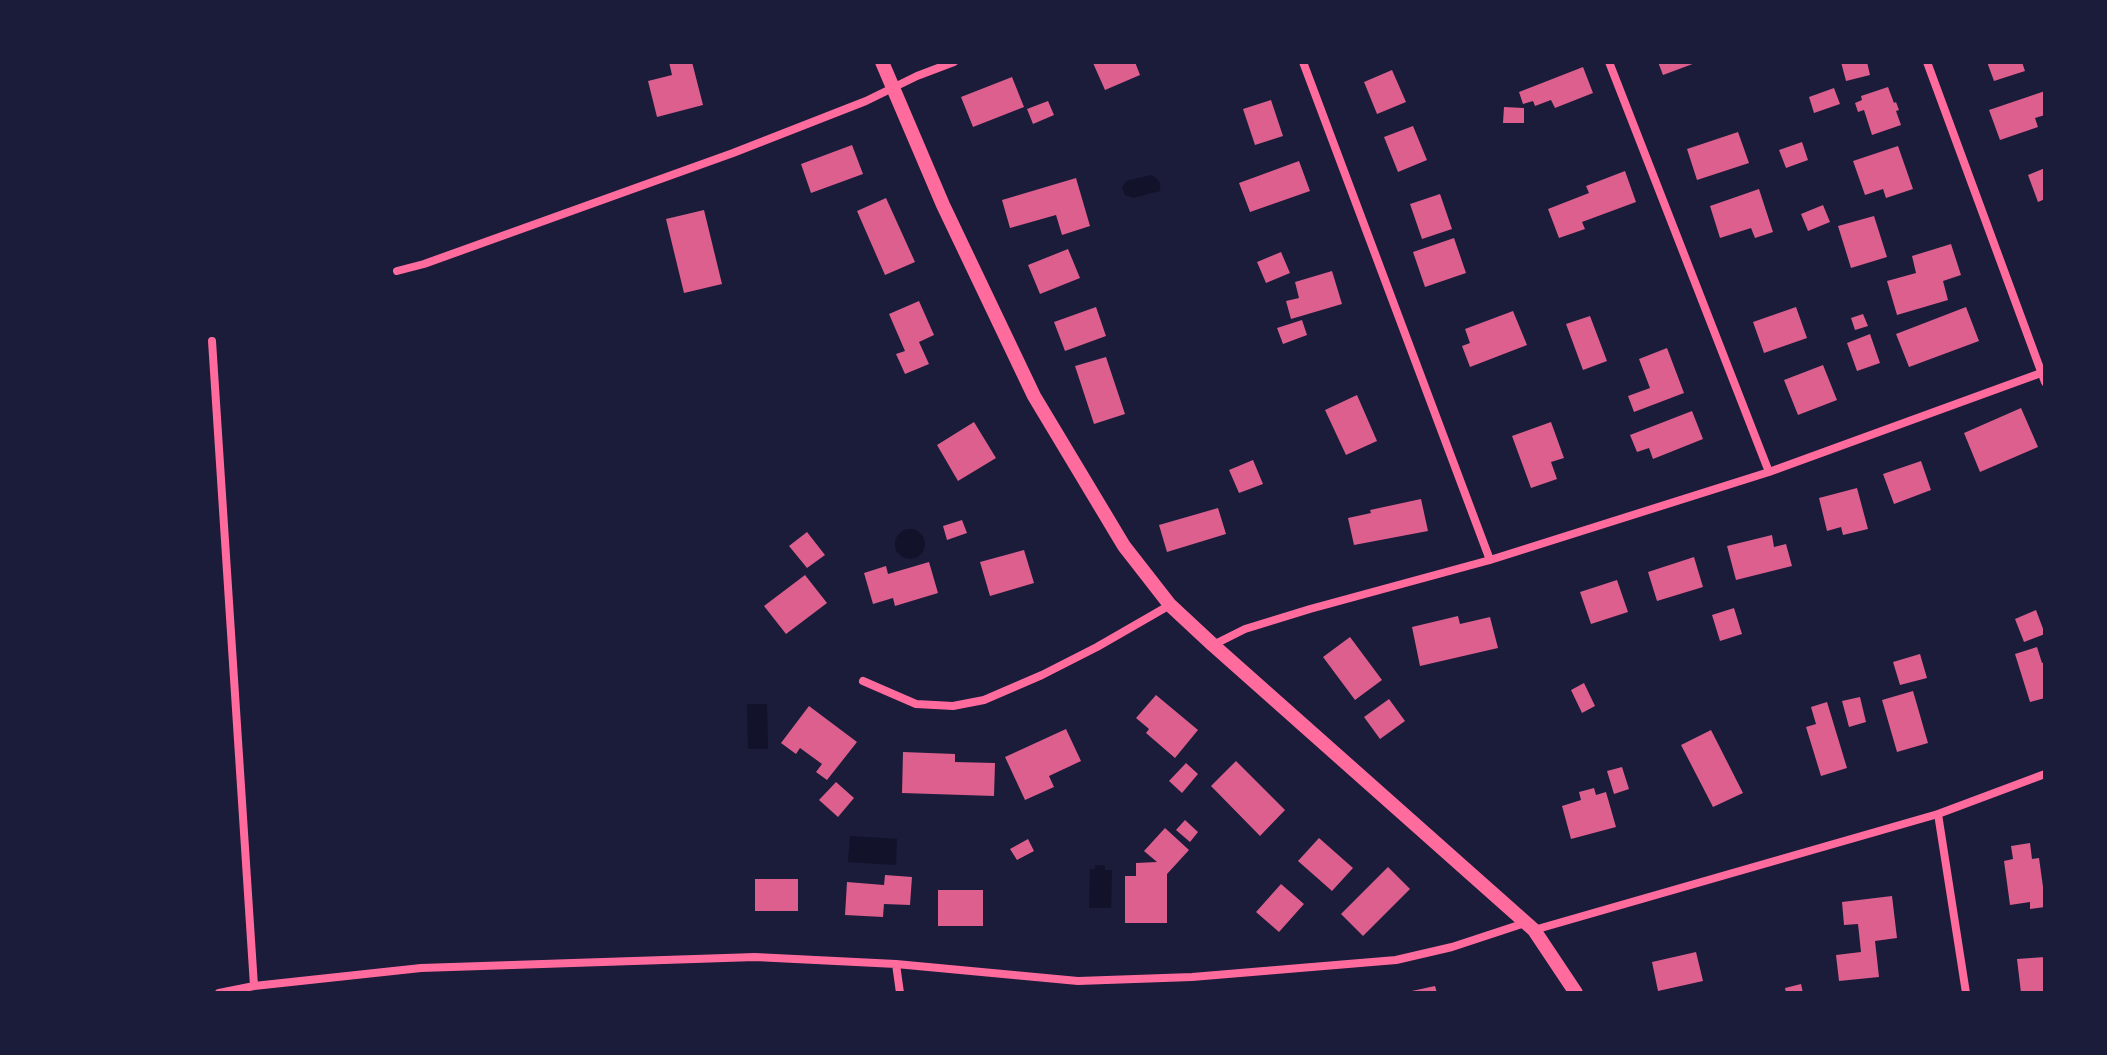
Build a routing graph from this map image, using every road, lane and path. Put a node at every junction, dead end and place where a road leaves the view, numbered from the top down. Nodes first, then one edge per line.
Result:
1 (882, 62) edge
2 (954, 62) edge
3 (1303, 62) edge
4 (1609, 62) edge
5 (1927, 62) edge
6 (893, 88) junction
7 (397, 271) dead end
8 (212, 341) dead end
9 (2043, 377) edge
10 (1769, 472) junction
11 (1490, 560) junction
12 (1170, 605) junction
13 (1213, 645) junction
14 (863, 681) dead end
15 (2045, 774) edge
16 (1938, 814) junction
17 (1529, 926) junction
18 (896, 964) junction
19 (254, 986) junction
20 (219, 993) edge
21 (900, 993) edge
22 (1576, 993) edge
23 (1966, 993) edge

1 - 6 street
2 - 6 street
3 - 11 street
4 - 10 street
5 - 9 street
6 - 7 street
6 - 12 street
8 - 19 street
9 - 10 street
10 - 11 street
11 - 13 street
12 - 13 street
12 - 14 street
13 - 17 street
15 - 16 street
16 - 17 street
16 - 23 street
17 - 18 street
17 - 22 street
18 - 19 street
18 - 21 street
19 - 20 street

